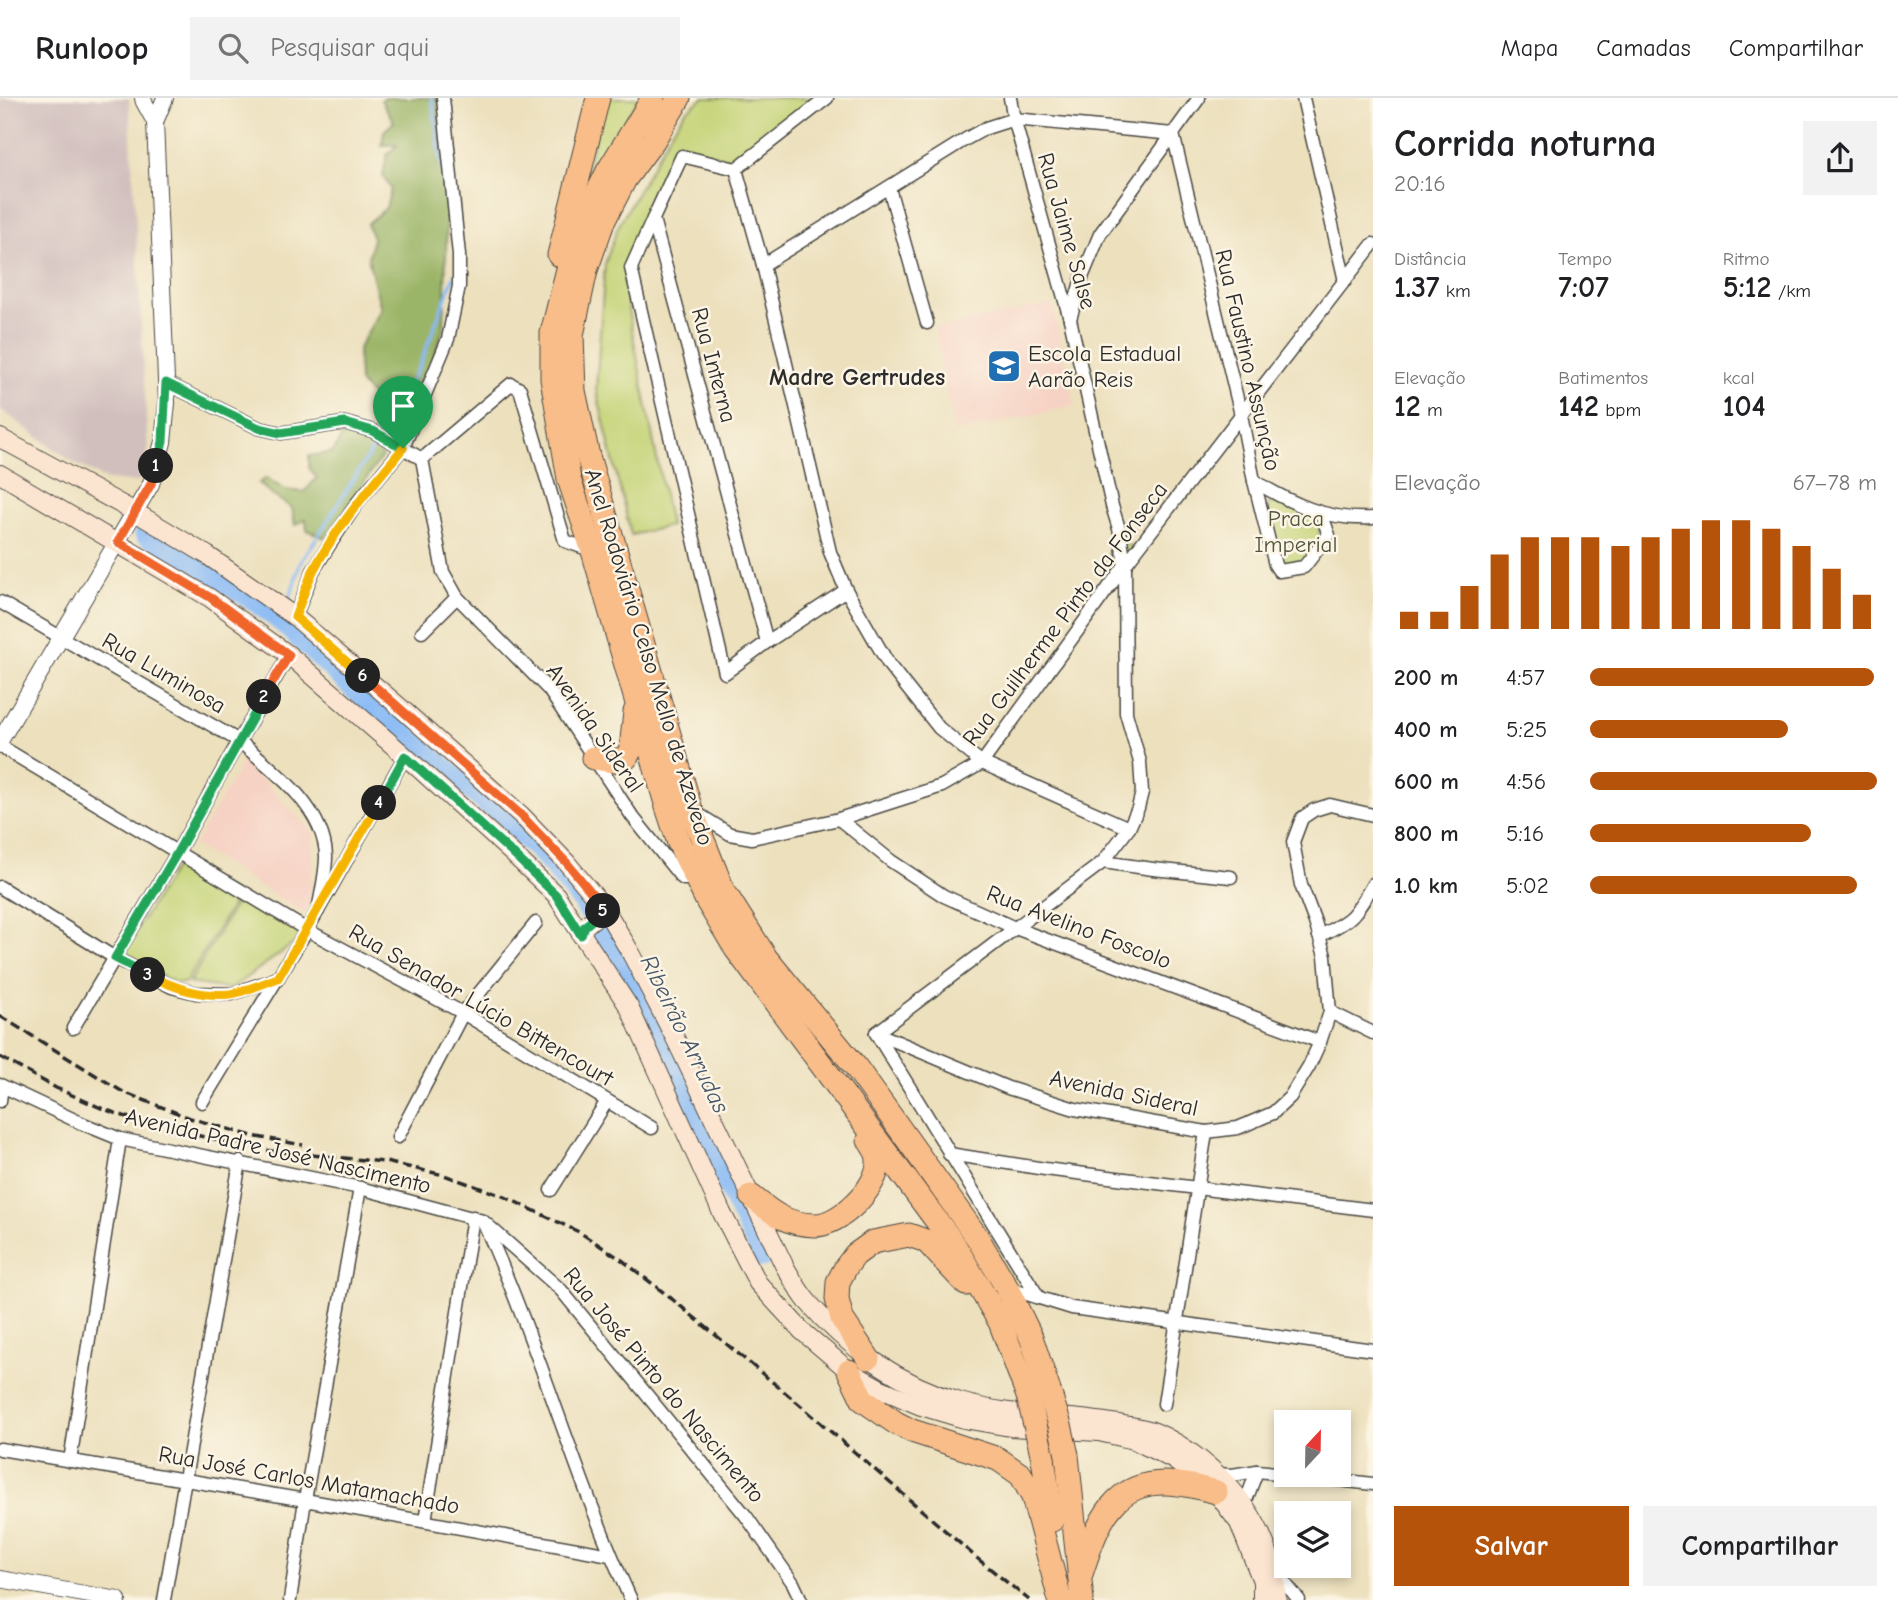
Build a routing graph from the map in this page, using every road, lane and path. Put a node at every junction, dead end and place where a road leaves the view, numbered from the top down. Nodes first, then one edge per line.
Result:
1 (143, 98) edge
2 (165, 98) edge
3 (443, 98) edge
4 (598, 98) edge
5 (653, 98) edge
6 (679, 98) edge
7 (689, 98) edge
8 (827, 98) edge
9 (1010, 98) edge
10 (1199, 98) edge
11 (1303, 98) edge
12 (1014, 119) junction
13 (155, 121) junction
14 (1173, 134) junction
15 (653, 141) junction
16 (736, 169) junction
17 (889, 188) junction
18 (653, 219) junction
19 (1373, 244) edge
20 (763, 265) junction
21 (1345, 281) junction
22 (1070, 320) junction
23 (927, 323) dead end
24 (552, 332) junction
25 (166, 383) junction
26 (1241, 415) junction
27 (0, 438) edge
28 (403, 448) junction
29 (422, 459) junction
30 (0, 474) edge
31 (1254, 481) junction
32 (135, 512) junction
33 (1321, 513) junction
34 (1373, 518) edge
35 (118, 542) junction
36 (593, 551) junction
37 (1125, 565) junction
38 (846, 590) junction
39 (457, 597) junction
40 (0, 602) edge
41 (295, 617) junction
42 (422, 632) dead end
43 (61, 639) junction
44 (767, 642) junction
45 (289, 655) junction
46 (636, 702) junction
47 (239, 741) junction
48 (0, 743) edge
49 (405, 756) junction
50 (593, 758) junction
51 (982, 763) junction
52 (691, 810) junction
53 (1373, 815) edge
54 (839, 819) junction
55 (1129, 828) junction
56 (177, 853) junction
57 (1103, 862) junction
58 (1231, 877) dead end
59 (696, 879) junction
60 (1373, 884) edge
61 (0, 887) edge
62 (318, 911) junction
63 (602, 912) junction
64 (536, 923) dead end
65 (1015, 928) junction
66 (307, 930) junction
67 (583, 930) junction
68 (1319, 936) junction
69 (115, 958) junction
70 (278, 978) junction
71 (1330, 1012) junction
72 (463, 1013) junction
73 (73, 1028) dead end
74 (876, 1033) junction
75 (1373, 1033) edge
76 (1320, 1042) junction
77 (1, 1085) edge
78 (848, 1100) junction
79 (0, 1101) edge
80 (607, 1101) junction
81 (202, 1102) dead end
82 (652, 1128) dead end
83 (1206, 1132) junction
84 (398, 1136) dead end
85 (120, 1139) junction
86 (949, 1154) junction
87 (240, 1162) junction
88 (360, 1188) junction
89 (1197, 1188) junction
90 (551, 1190) dead end
91 (751, 1196) junction
92 (1373, 1210) edge
93 (478, 1219) junction
94 (1007, 1288) junction
95 (1039, 1298) junction
96 (1178, 1321) junction
97 (1000, 1322) junction
98 (1373, 1350) edge
99 (859, 1364) junction
100 (1039, 1394) junction
101 (1164, 1404) dead end
102 (0, 1449) edge
103 (70, 1461) junction
104 (1257, 1471) junction
105 (1274, 1473) edge
106 (185, 1480) junction
107 (1351, 1481) edge
108 (1216, 1483) junction
109 (1373, 1484) edge
110 (305, 1500) junction
111 (1244, 1506) junction
112 (425, 1521) junction
113 (610, 1555) junction
114 (1274, 1568) edge
115 (1081, 1574) junction
116 (1275, 1578) edge
117 (1281, 1578) edge
118 (0, 1579) edge
119 (118, 1600) edge
120 (164, 1600) edge
121 (290, 1600) edge
122 (631, 1600) edge
123 (801, 1600) edge
124 (1061, 1600) edge
125 (1083, 1600) edge
126 (1262, 1600) edge
127 (1277, 1600) edge
128 (1299, 1600) edge

1 - 13 street
2 - 13 street
3 - 28 street
4 - 24 highway
5 - 24 highway, Anel Rodoviário Celso Mello de Azevedo
6 - 15 highway, Anel Rodoviário Celso Mello de Azevedo
7 - 15 highway
8 - 16 street
9 - 12 street, Rua Jaime Salse
10 - 14 street
11 - 21 street
12 - 14 street
12 - 17 street
12 - 22 street, Rua Jaime Salse
13 - 25 street
14 - 22 street
14 - 26 street, Rua Faustino Assunção
15 - 52 highway, Anel Rodoviário Celso Mello de Azevedo
16 - 18 street
16 - 20 street
17 - 20 street
17 - 23 street
18 - 44 street, Rua Interna
18 - 44 street
19 - 21 street, Rua Guilherme Pinto da Fonseca
20 - 38 street
21 - 26 street, Rua Guilherme Pinto da Fonseca
22 - 37 street, Rua Jaime Salse
24 - 36 highway, Anel Rodoviário Celso Mello de Azevedo
25 - 28 street
25 - 32 street
26 - 31 street, Rua Faustino Assunção
26 - 37 street, Rua Guilherme Pinto da Fonseca
27 - 32 main road
28 - 29 street
28 - 41 street
29 - 36 street
29 - 39 street, Avenida Sideral
30 - 35 main road
31 - 33 street
31 - 33 street, Rua Faustino Assunção
32 - 35 street
32 - 41 main road
33 - 34 street
35 - 43 street
35 - 45 main road
36 - 46 highway, Anel Rodoviário Celso Mello de Azevedo
37 - 51 street, Rua Guilherme Pinto da Fonseca
37 - 55 street, Rua Jaime Salse
38 - 44 street
38 - 51 street
39 - 42 street
39 - 50 street, Avenida Sideral
40 - 43 street, Rua Luminosa
41 - 63 main road
43 - 47 street, Rua Luminosa
43 - 48 street
45 - 47 street
45 - 49 main road
46 - 50 highway
46 - 59 highway, Anel Rodoviário Celso Mello de Azevedo
47 - 56 street
47 - 62 street, Rua Luminosa
48 - 56 street, Rua Senador Lúcio Bittencourt
49 - 62 street
49 - 67 main road
50 - 59 street, Avenida Sideral
51 - 54 street, Rua Guilherme Pinto da Fonseca
51 - 55 street
52 - 54 street, Rua Guilherme Pinto da Fonseca
52 - 94 highway, Anel Rodoviário Celso Mello de Azevedo
53 - 68 street, Avenida Sideral
54 - 65 street, Rua Avelino Foscolo
55 - 57 street, Rua Jaime Salse
56 - 66 street, Rua Senador Lúcio Bittencourt
56 - 69 street
57 - 58 street
57 - 65 street, Rua Jaime Salse
59 - 78 highway, Anel Rodoviário Celso Mello de Azevedo
60 - 68 street
61 - 69 street
62 - 66 street
63 - 67 main road
63 - 91 main road
64 - 72 street
65 - 74 street, Rua Jaime Salse
65 - 76 street, Rua Avelino Foscolo
66 - 70 street
66 - 72 street, Rua Senador Lúcio Bittencourt
67 - 99 main road
68 - 71 street, Avenida Sideral
69 - 70 street
69 - 73 street
70 - 81 street
71 - 75 street
71 - 76 street, Avenida Sideral
72 - 80 street, Rua Senador Lúcio Bittencourt
72 - 84 street
74 - 83 street, Avenida Sideral
74 - 86 street
76 - 83 street, Avenida Sideral
77 - 79 street
77 - 85 street, Avenida Padre José Nascimento
78 - 91 highway
78 - 97 highway, Anel Rodoviário Celso Mello de Azevedo
80 - 82 street, Rua Senador Lúcio Bittencourt
80 - 90 street
83 - 89 street
85 - 87 street, Avenida Padre José Nascimento
85 - 103 street
86 - 89 street
86 - 95 street
87 - 88 street, Avenida Padre José Nascimento
87 - 106 street
88 - 93 street, Avenida Padre José Nascimento
88 - 110 street
89 - 92 street
89 - 96 street
91 - 99 main road
93 - 112 street
93 - 113 street
93 - 123 street, Rua José Pinto do Nascimento
94 - 95 street
94 - 100 highway, Anel Rodoviário Celso Mello de Azevedo
95 - 96 street
96 - 98 street
96 - 101 street
97 - 99 highway
97 - 100 highway, Anel Rodoviário Celso Mello de Azevedo
99 - 108 main road
99 - 124 highway
100 - 115 highway, Anel Rodoviário Celso Mello de Azevedo, bridge
100 - 124 highway, Anel Rodoviário Celso Mello de Azevedo, bridge
102 - 103 street, Rua José Carlos Matamachado
103 - 106 street, Rua José Carlos Matamachado
104 - 105 street
104 - 108 street
104 - 111 street
106 - 110 street, Rua José Carlos Matamachado
106 - 120 street
107 - 109 street
108 - 111 main road
108 - 115 highway
108 - 126 main road
110 - 112 street, Rua José Carlos Matamachado
110 - 121 street
111 - 114 main road
112 - 113 street, Rua José Carlos Matamachado
113 - 122 street
115 - 125 highway, Anel Rodoviário Celso Mello de Azevedo
116 - 127 main road
117 - 128 street
118 - 119 street

